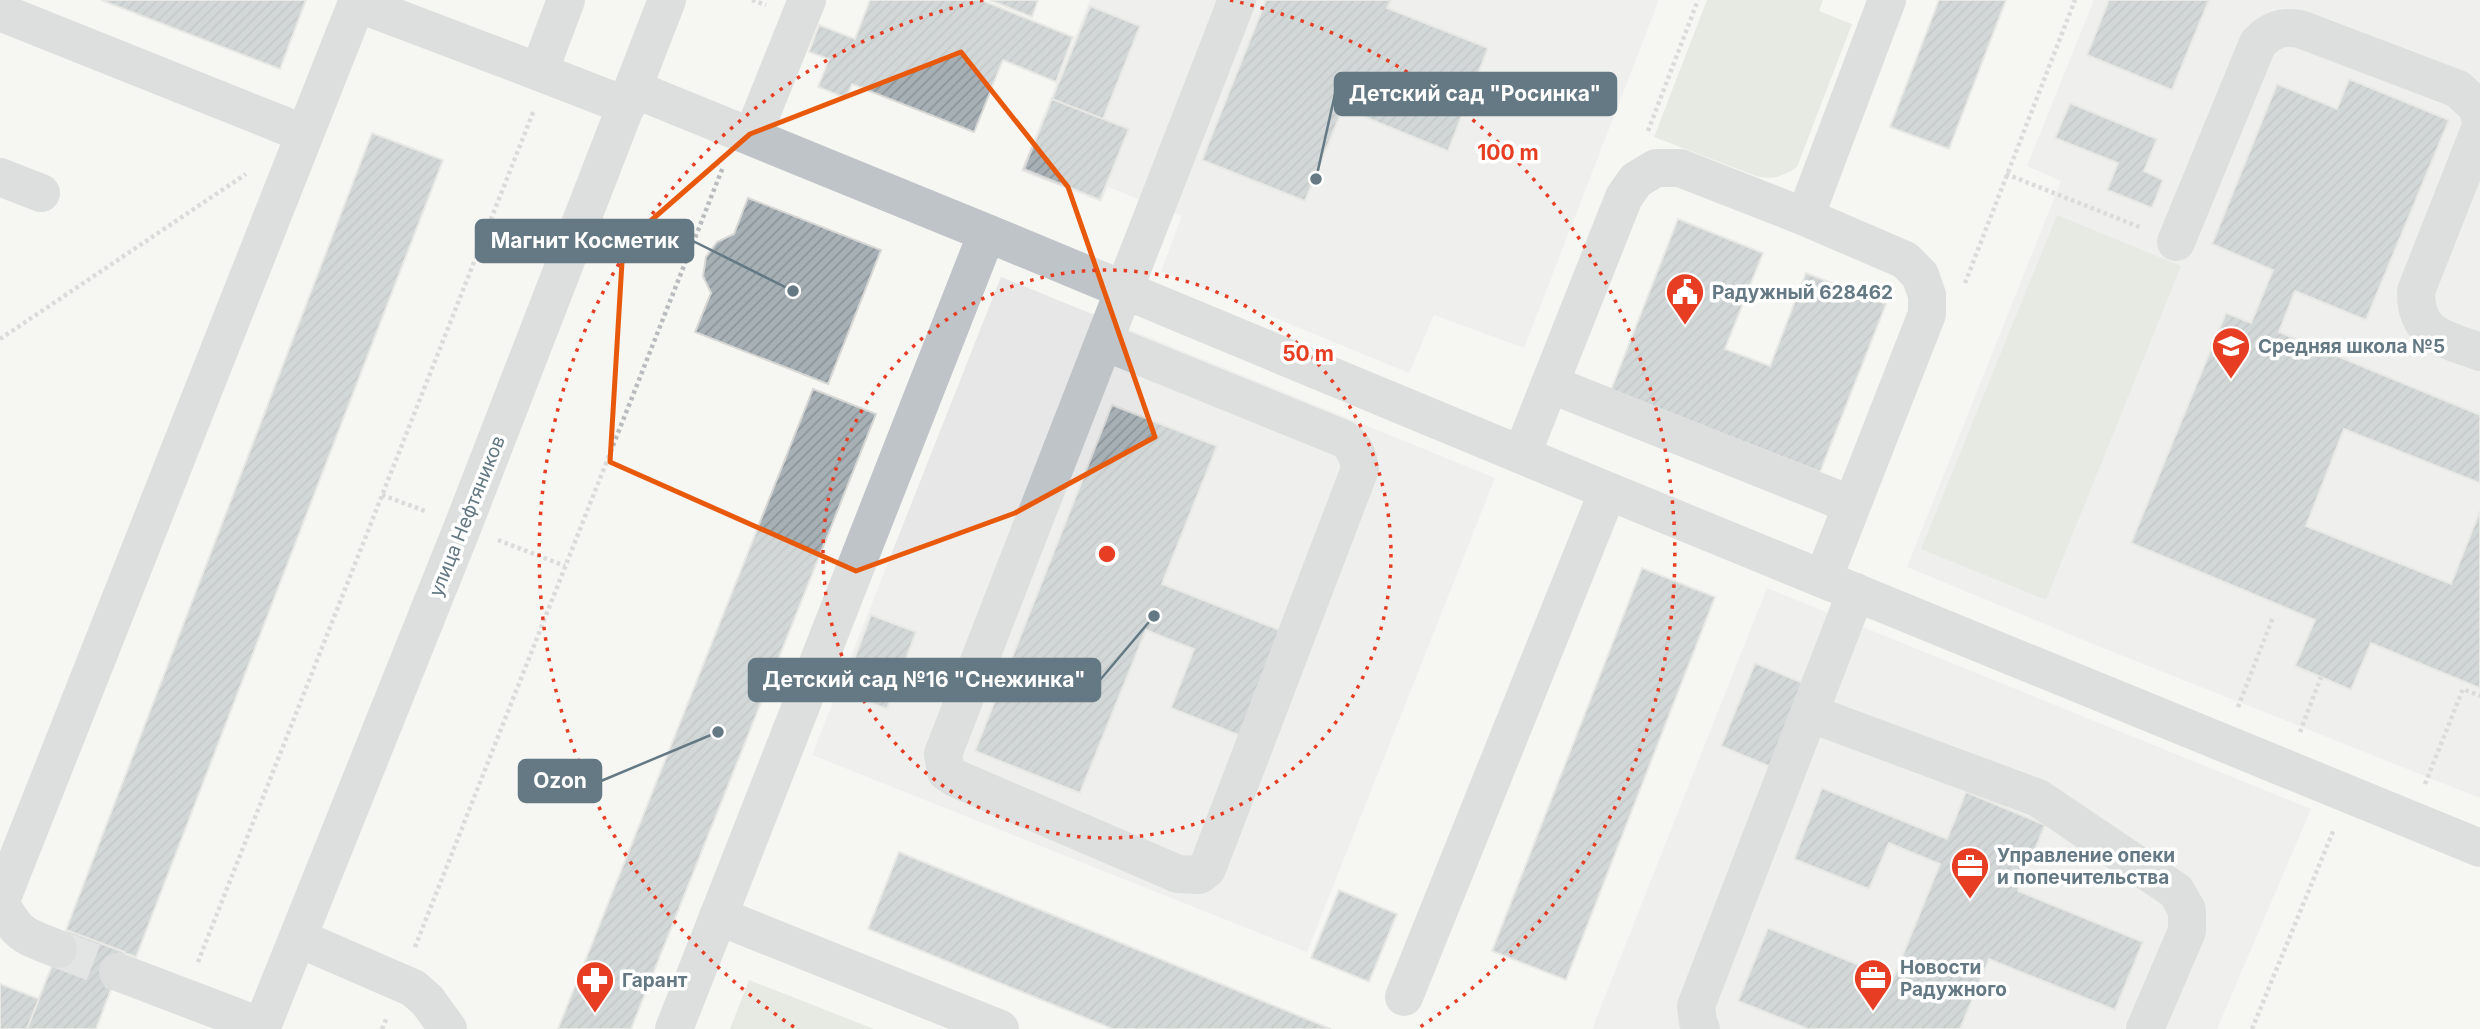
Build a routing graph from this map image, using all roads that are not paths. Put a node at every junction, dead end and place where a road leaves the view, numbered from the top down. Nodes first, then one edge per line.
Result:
1 (566, 0) edge
2 (807, 0) edge
3 (1237, 0) edge
4 (1887, 0) edge
5 (665, 1) edge
6 (358, 2) edge
7 (0, 12) edge
8 (542, 74) junction
9 (630, 98) junction
10 (2480, 117) edge
11 (2480, 129) edge
12 (305, 134) junction
13 (752, 137) junction
14 (0, 177) edge
15 (41, 193) dead end
16 (1805, 217) junction
17 (987, 233) junction
18 (2176, 242) road end
19 (1125, 290) junction
20 (1105, 342) junction
21 (2480, 352) edge
22 (1550, 384) junction
23 (1522, 454) junction
24 (1608, 491) junction
25 (1852, 505) junction
26 (1840, 585) junction
27 (1809, 713) junction
28 (2480, 848) edge
29 (718, 916) junction
30 (298, 938) junction
31 (58, 948) tunnel mouth
32 (118, 972) tunnel mouth
33 (1404, 997) dead end
34 (261, 1028) edge
35 (448, 1029) edge
36 (674, 1029) edge
37 (1000, 1029) edge
38 (1701, 1029) edge
39 (2146, 1029) edge

1 - 8 street
2 - 13 street
3 - 19 street
4 - 16 street
5 - 9 street, улица Нефтяников
6 - 8 street
6 - 12 street
7 - 12 street
8 - 9 street
9 - 13 street
9 - 30 street, улица Нефтяников
10 - 18 street
11 - 21 street
12 - 31 street
13 - 17 street
14 - 15 street
16 - 22 street
16 - 25 street
17 - 19 street
17 - 29 street
19 - 20 street
19 - 23 street
20 - 20 street
22 - 23 street
22 - 25 street
23 - 24 street
24 - 26 street
24 - 33 street
25 - 26 street
26 - 27 street
26 - 28 street
27 - 38 street
27 - 39 street
29 - 36 street
29 - 37 street
30 - 34 street, улица Нефтяников
30 - 35 street
32 - 34 street

